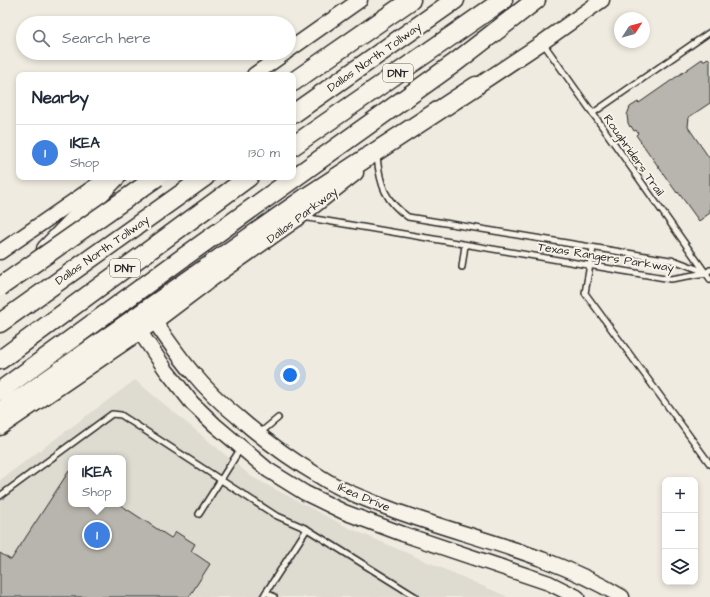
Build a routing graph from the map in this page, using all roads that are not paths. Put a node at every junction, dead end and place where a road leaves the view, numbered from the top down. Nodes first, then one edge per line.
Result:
1 (360, 0) edge
2 (411, 0) edge
3 (455, 0) edge
4 (503, 0) edge
5 (536, 0) edge
6 (602, 0) edge
7 (710, 32) edge
8 (543, 42) junction
9 (296, 45) edge
10 (275, 60) edge
11 (258, 72) edge
12 (296, 80) edge
13 (476, 86) junction
14 (296, 112) edge
15 (593, 113) junction
16 (296, 144) edge
17 (377, 157) junction
18 (296, 177) edge
19 (105, 180) edge
20 (113, 180) edge
21 (153, 180) edge
22 (201, 180) edge
23 (245, 180) edge
24 (291, 180) edge
25 (300, 217) junction
26 (465, 245) junction
27 (593, 248) junction
28 (0, 252) edge
29 (590, 266) junction
30 (462, 267) dead end
31 (708, 271) edge
32 (710, 279) edge
33 (0, 288) edge
34 (155, 322) junction
35 (0, 323) edge
36 (140, 332) junction
37 (0, 360) edge
38 (0, 392) edge
39 (0, 411) edge
40 (278, 418) dead end
41 (0, 428) edge
42 (258, 434) junction
43 (242, 448) junction
44 (710, 464) edge
45 (221, 480) junction
46 (0, 496) edge
47 (199, 514) dead end
48 (307, 529) junction
49 (265, 594) edge
50 (274, 597) edge
51 (416, 597) edge
52 (577, 597) edge
53 (622, 597) edge

1 - 9 street
2 - 12 highway
3 - 14 highway, Dallas North Tollway / DNT
4 - 16 highway, DNT
5 - 18 highway
6 - 8 street, Dallas Parkway
7 - 15 lane
8 - 13 street, Dallas Parkway
8 - 15 lane, Roughriders Trail
10 - 11 street
13 - 17 street, Dallas Parkway
13 - 39 highway
15 - 31 lane, Roughriders Trail
17 - 25 street, Dallas Parkway
17 - 27 lane, Texas Rangers Parkway
19 - 28 street
20 - 33 highway
21 - 33 highway, bridge
22 - 35 highway, Dallas North Tollway / DNT
23 - 37 highway, DNT
24 - 38 highway
25 - 26 lane, Texas Rangers Parkway
25 - 34 street, Dallas Parkway
26 - 29 lane, Texas Rangers Parkway
26 - 30 lane
27 - 29 lane
27 - 31 lane, Texas Rangers Parkway
29 - 31 lane, Texas Rangers Parkway
29 - 44 lane
31 - 32 lane, Roughriders Trail
34 - 36 street, Dallas Parkway
34 - 42 street, Ikea Drive
36 - 41 street, Dallas Parkway
36 - 43 street, Ikea Drive
40 - 42 lane
42 - 43 street
42 - 53 street, Ikea Drive
43 - 45 lane
43 - 52 street, Ikea Drive
45 - 46 lane
45 - 47 lane
45 - 48 lane
48 - 49 lane
48 - 51 lane
49 - 50 lane

